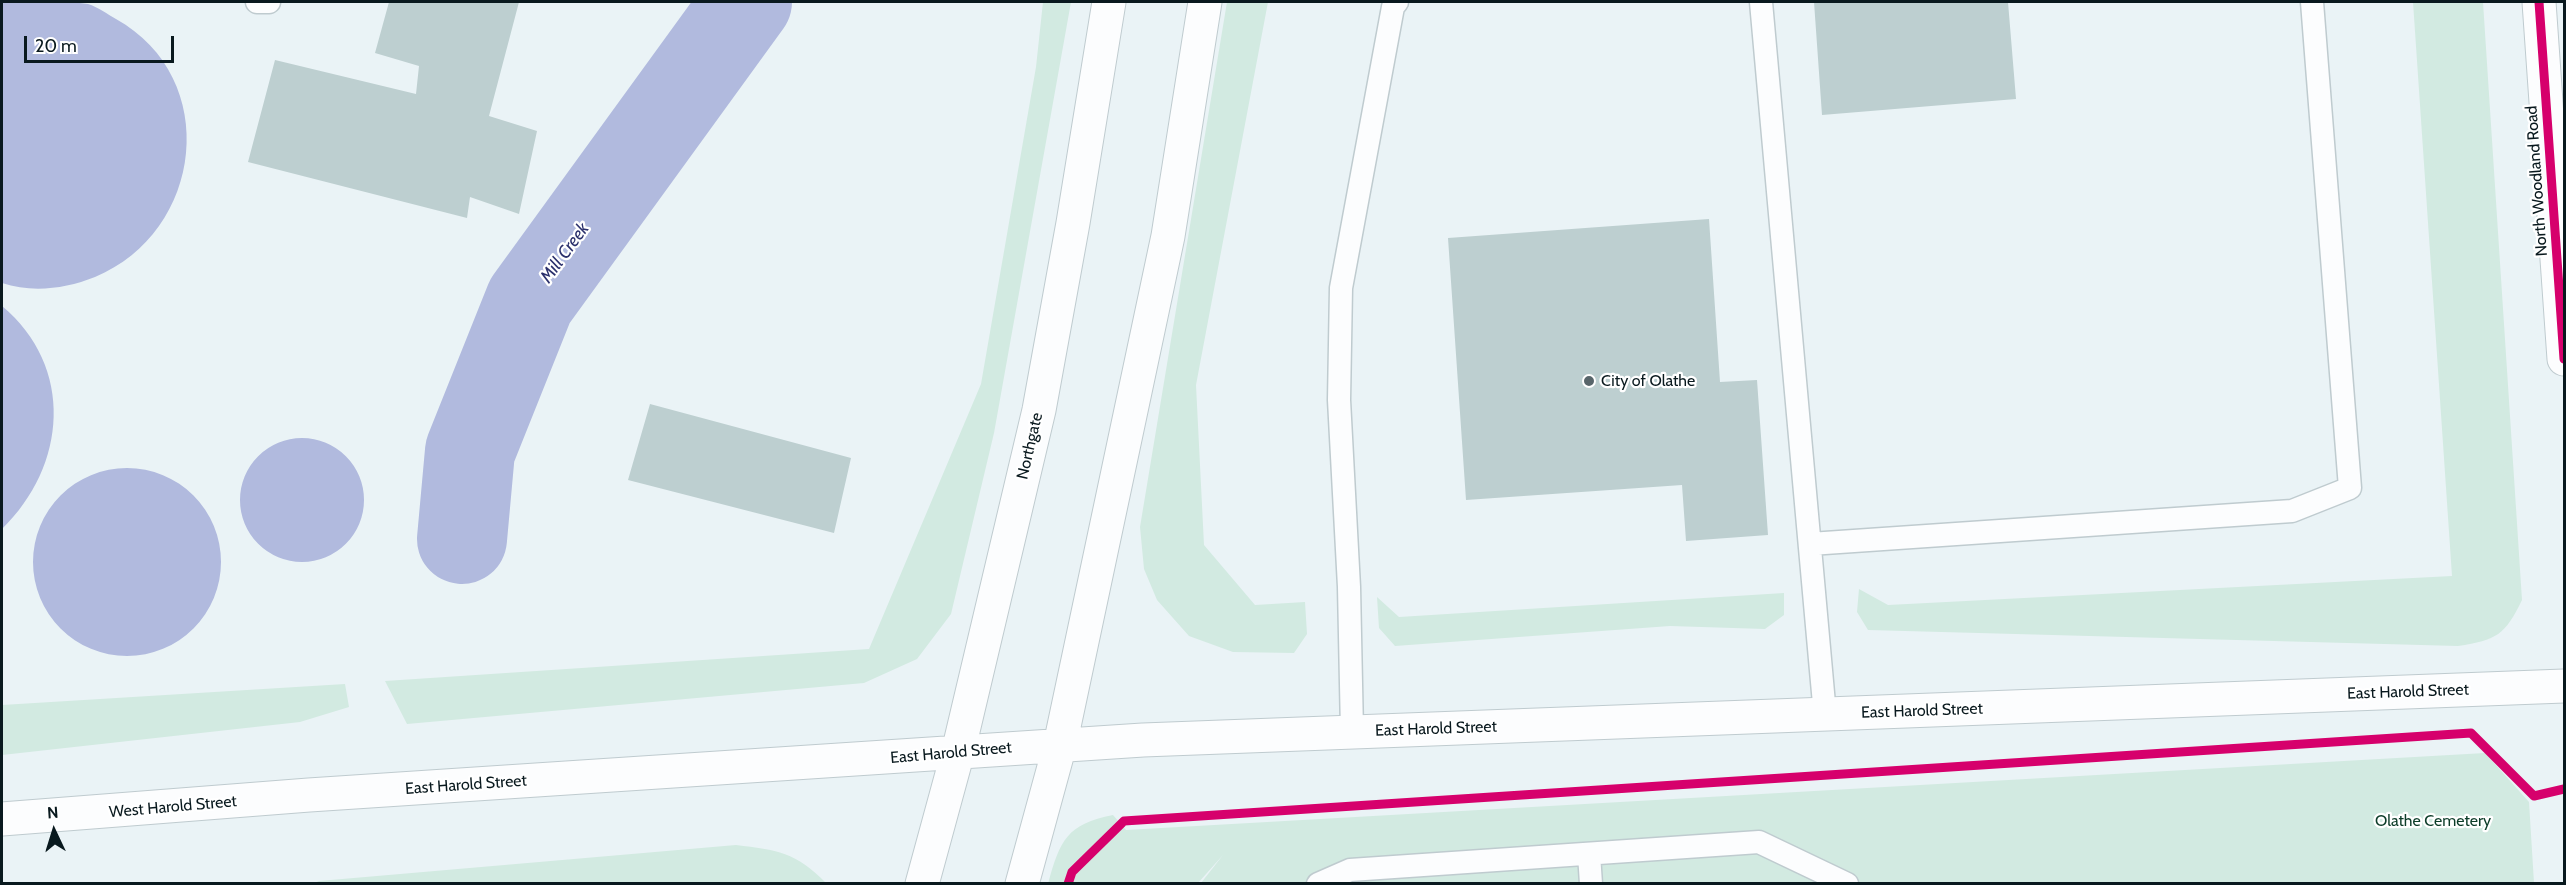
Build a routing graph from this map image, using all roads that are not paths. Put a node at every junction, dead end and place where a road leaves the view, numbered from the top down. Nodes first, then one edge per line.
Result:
1 (257, 2) edge
2 (269, 2) edge
3 (1108, 2) edge
4 (1205, 2) edge
5 (1397, 2) edge
6 (1761, 2) edge
7 (2312, 2) edge
8 (2539, 2) edge
9 (2565, 359) edge
10 (1810, 544) junction
11 (2565, 686) edge
12 (1825, 714) junction
13 (1352, 732) junction
14 (1060, 745) junction
15 (958, 752) junction
16 (309, 795) joint
17 (2, 819) edge
18 (1589, 854) junction
19 (922, 884) edge
20 (1022, 884) edge
21 (1318, 884) edge
22 (1591, 884) edge
23 (1848, 884) edge

1 - 2 lane
3 - 15 main road, Northgate
4 - 14 main road
5 - 13 lane
6 - 10 lane
7 - 10 lane
8 - 9 main road, North Woodland Road
10 - 12 lane
11 - 12 main road, East Harold Street
12 - 13 main road, East Harold Street
13 - 14 main road, East Harold Street
14 - 15 main road, East Harold Street
14 - 20 main road
15 - 16 main road, East Harold Street
15 - 19 main road, Northgate
16 - 17 main road, West Harold Street
18 - 21 lane
18 - 22 lane
18 - 23 lane

